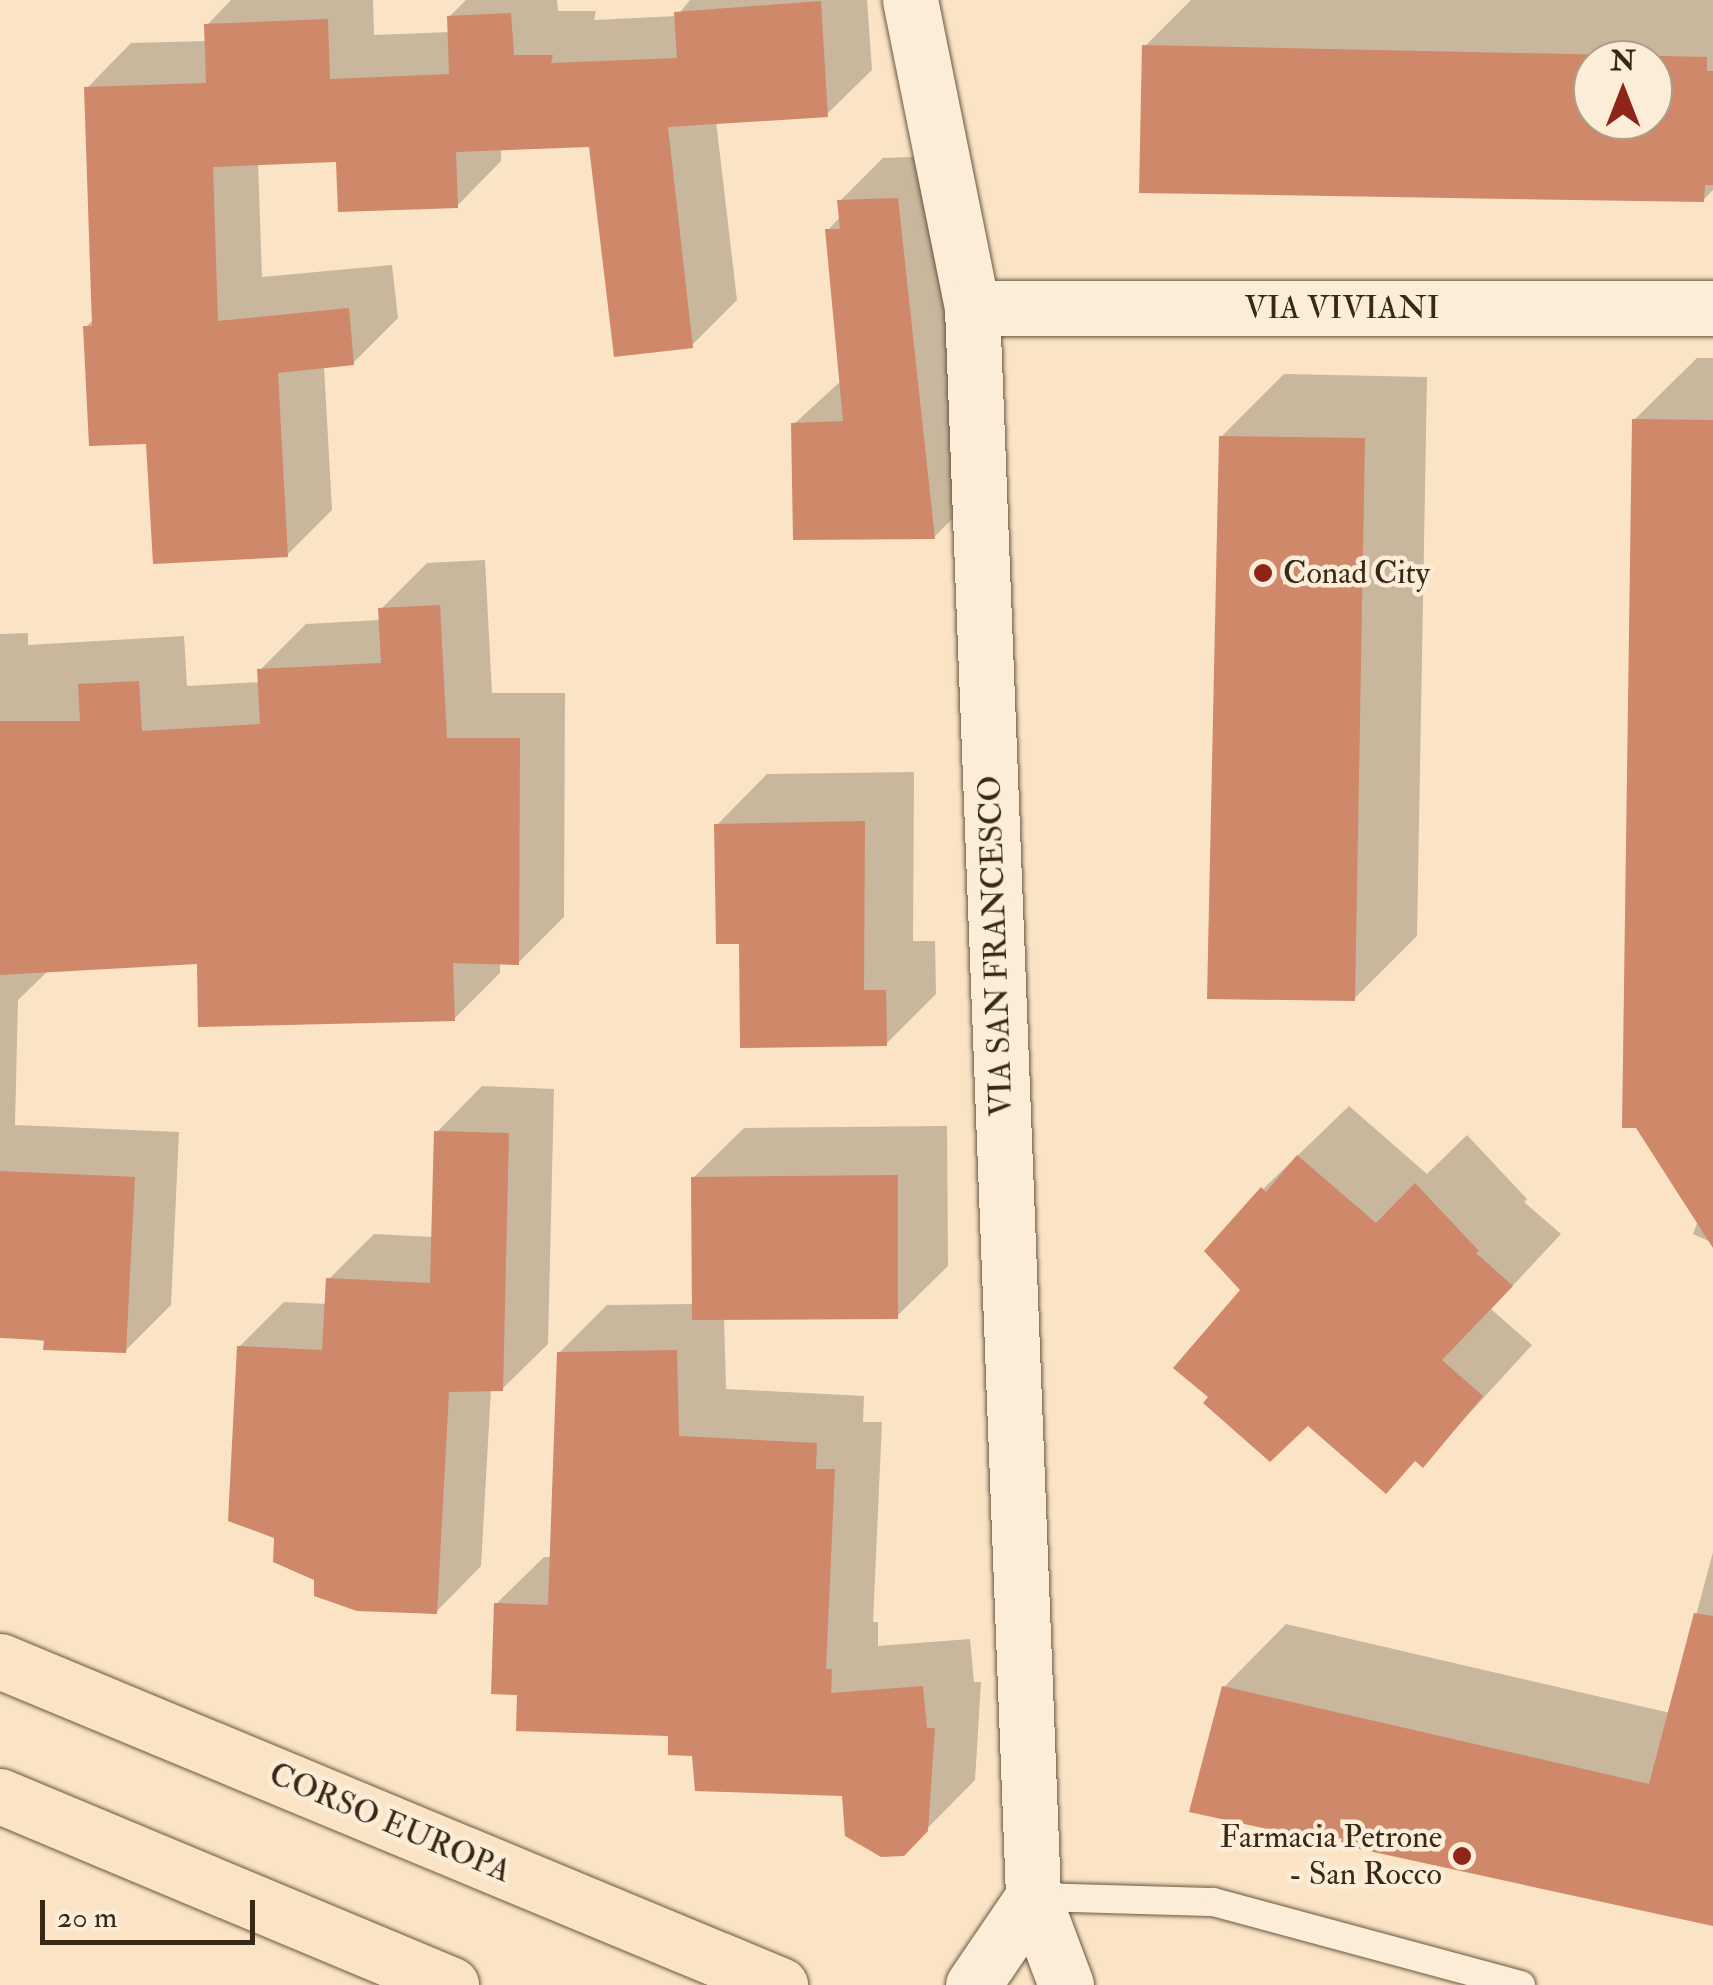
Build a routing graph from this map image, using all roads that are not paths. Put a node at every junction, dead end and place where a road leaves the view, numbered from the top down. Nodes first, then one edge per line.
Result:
1 (910, 0) edge
2 (972, 308) junction
3 (1713, 308) edge
4 (0, 1661) edge
5 (0, 1796) edge
6 (1033, 1898) junction
7 (452, 1985) edge
8 (780, 1985) edge
9 (973, 1985) edge
10 (1066, 1985) edge
11 (1522, 1985) edge

1 - 2 street, VIA SAN FRANCESCO
2 - 3 street, VIA VIVIANI
2 - 6 street, VIA SAN FRANCESCO
4 - 8 main road, CORSO EUROPA
5 - 7 main road
6 - 9 street
6 - 10 street, VIA SAN FRANCESCO
6 - 11 lane

